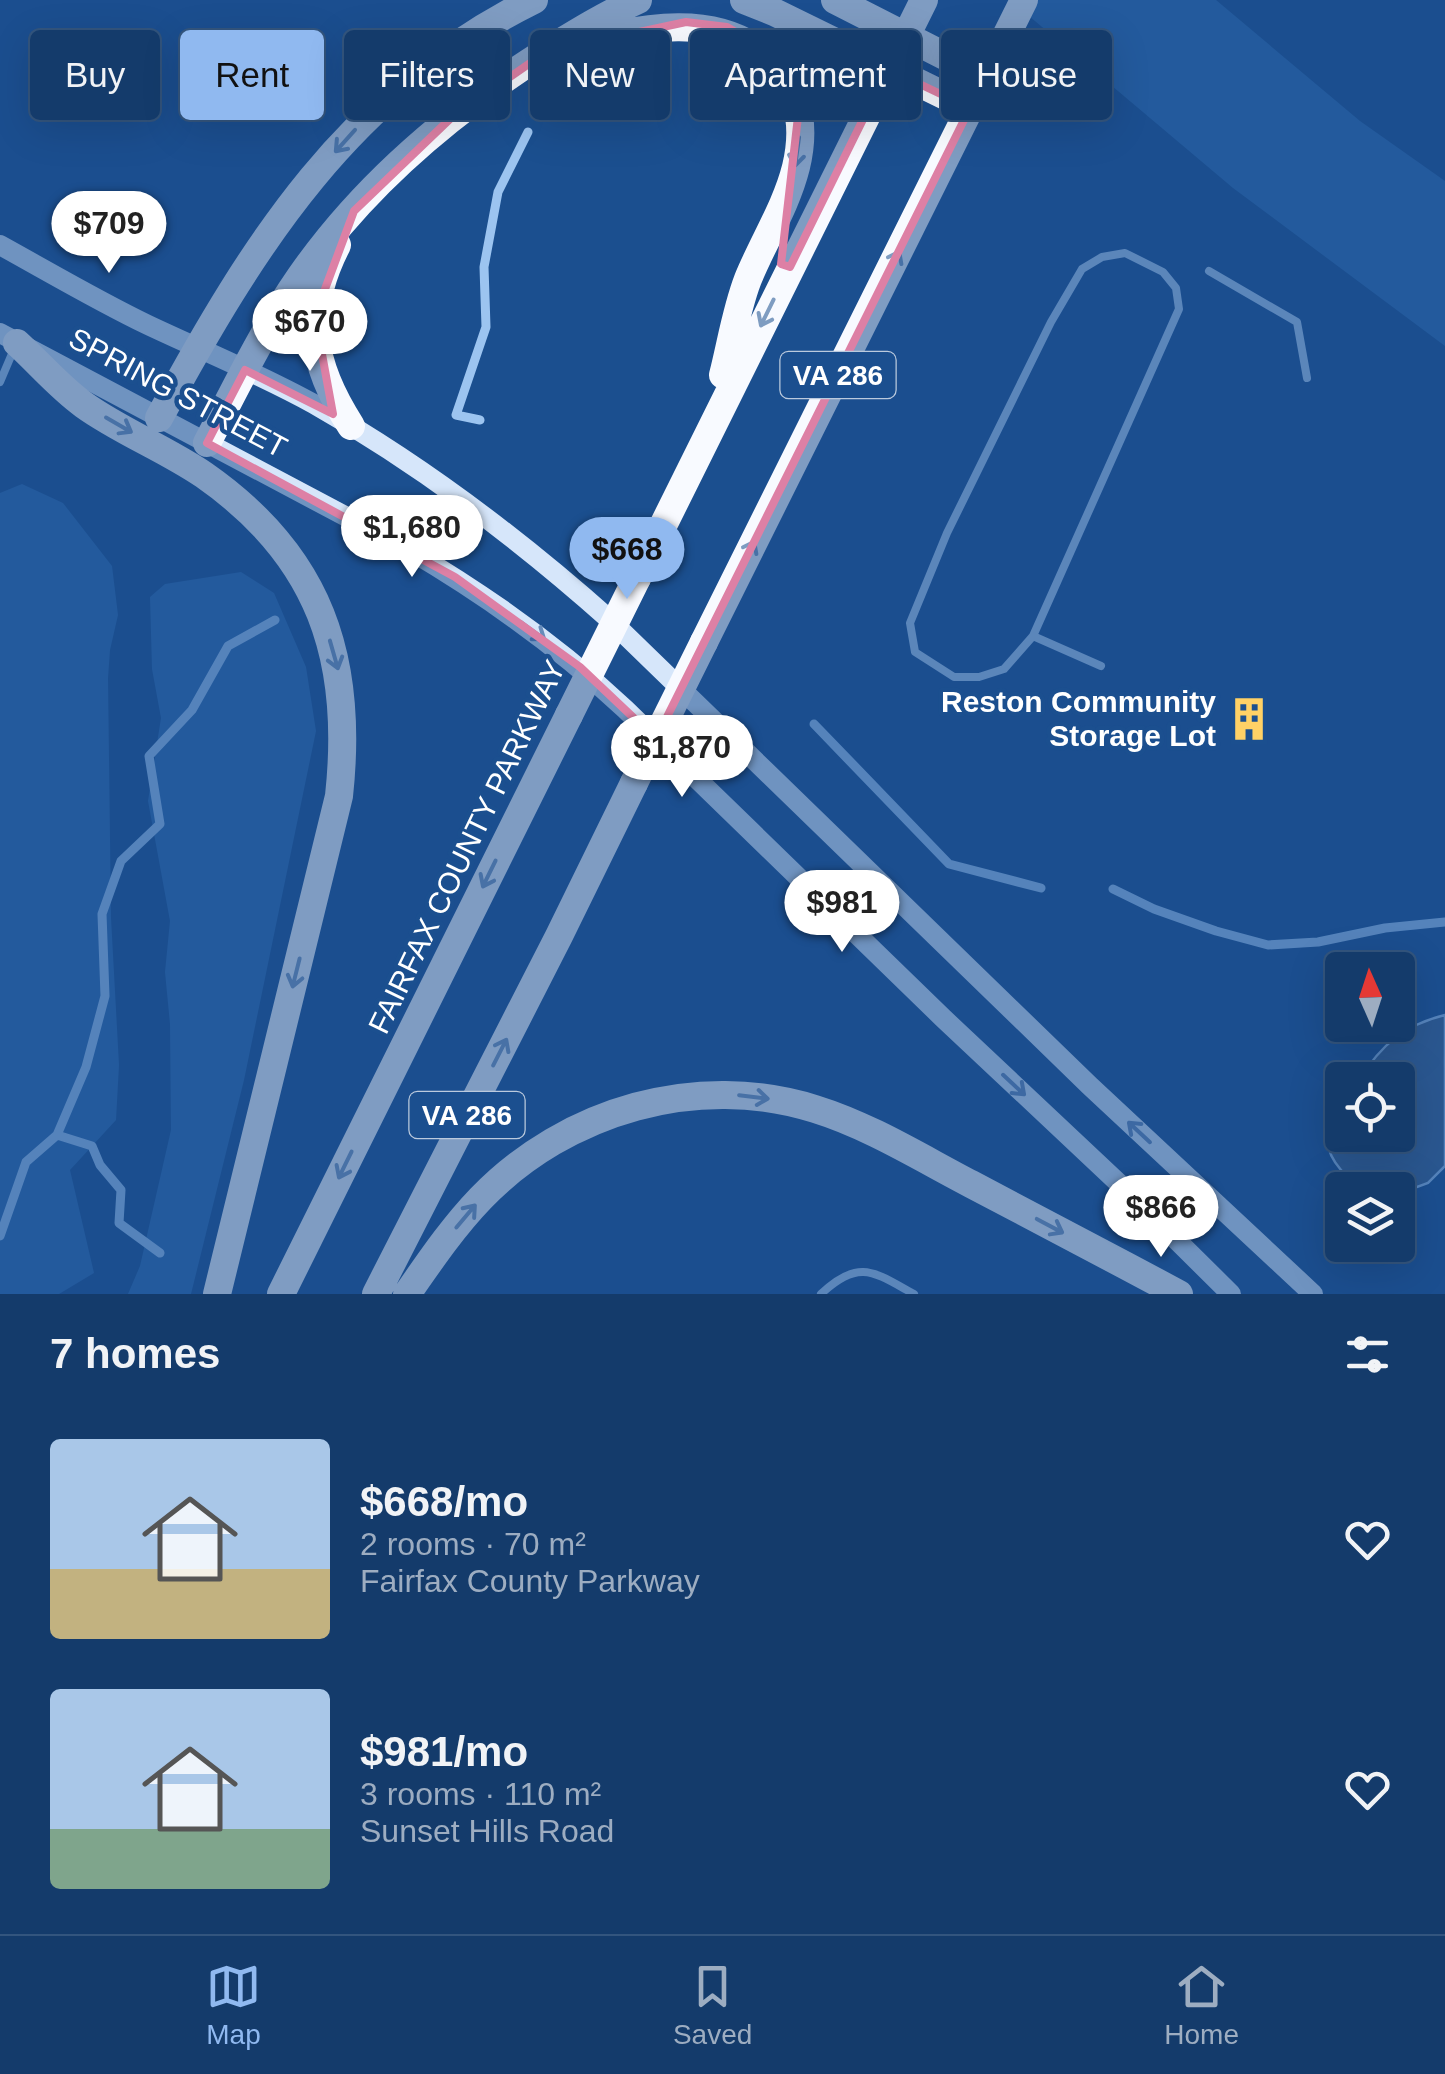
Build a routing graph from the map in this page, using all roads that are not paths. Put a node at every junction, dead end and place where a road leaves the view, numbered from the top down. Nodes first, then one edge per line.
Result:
1 (534, 0) edge
2 (638, 0) edge
3 (744, 0) edge
4 (835, 0) edge
5 (924, 0) edge
6 (1024, 0) edge
7 (581, 30) edge
8 (639, 30) edge
9 (811, 30) edge
10 (895, 30) edge
11 (908, 30) edge
12 (1009, 30) edge
13 (530, 62) edge
14 (862, 120) edge
15 (964, 120) edge
16 (354, 211) junction
17 (0, 246) edge
18 (1209, 271) dead end
19 (8, 338) edge
20 (198, 348) junction
21 (245, 370) junction
22 (1307, 378) dead end
23 (0, 382) edge
24 (160, 418) junction
25 (352, 426) junction
26 (708, 433) junction
27 (206, 443) junction
28 (1033, 636) junction
29 (1101, 666) dead end
30 (217, 1294) edge
31 (282, 1294) edge
32 (376, 1294) edge
33 (408, 1294) edge
34 (821, 1294) edge
35 (914, 1294) edge
36 (1179, 1294) edge
37 (1230, 1294) edge
38 (1313, 1294) edge

1 -> 20 highway
2 - 7 highway
3 - 9 highway
4 - 10 highway
5 - 11 highway, FAIRFAX COUNTY PARKWAY / VA 286
6 - 12 highway, VA 286
8 -> 26 highway
13 - 16 highway
14 -> 26 highway, FAIRFAX COUNTY PARKWAY / VA 286
32 -> 15 highway, VA 286, bridge
16 - 21 highway
16 - 25 highway
17 - 20 main road, SPRING STREET
18 - 22 lane
19 - 23 lane
19 - 24 main road, SPRING STREET
19 -> 30 highway
20 - 21 main road, SPRING STREET
20 - 24 highway
21 - 25 main road, SPRING STREET
21 - 27 highway
24 - 27 main road, SPRING STREET
38 -> 25 main road, SPRING STREET
26 -> 31 highway, FAIRFAX COUNTY PARKWAY / VA 286, bridge
27 -> 37 main road, SPRING STREET
28 - 28 lane
28 - 29 lane
33 -> 36 highway
34 - 35 lane

